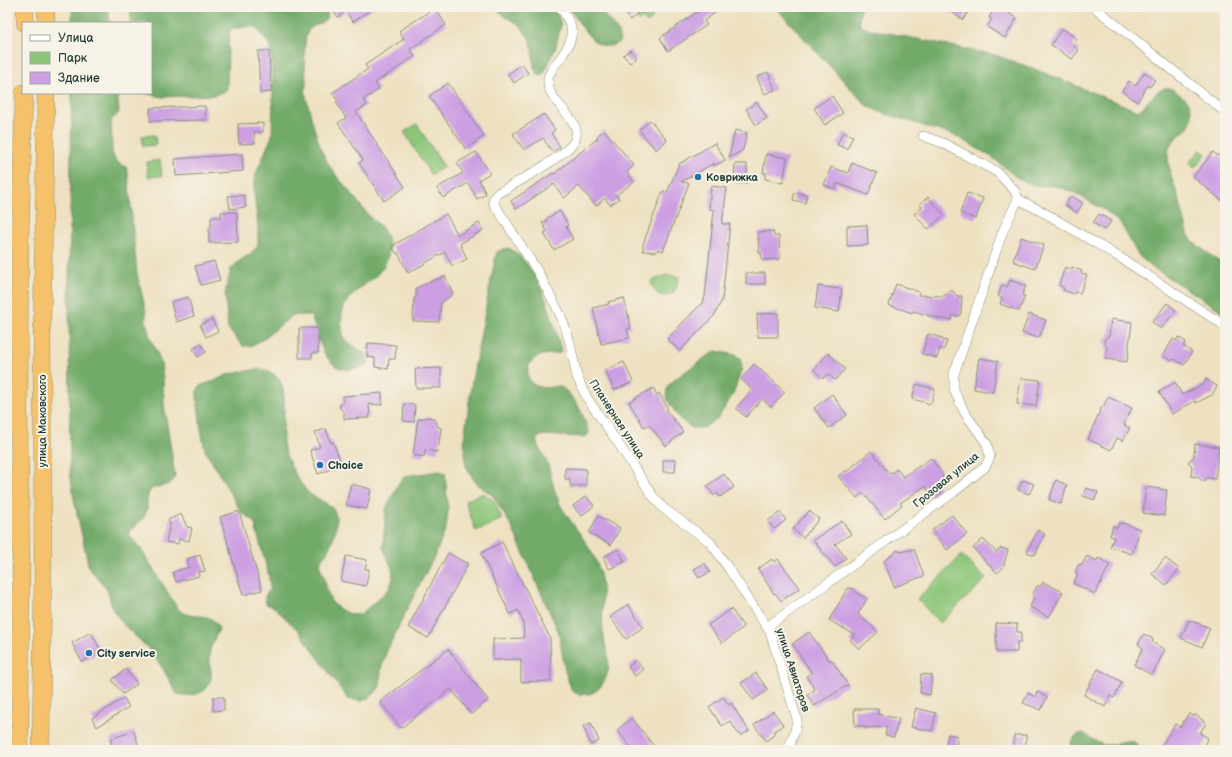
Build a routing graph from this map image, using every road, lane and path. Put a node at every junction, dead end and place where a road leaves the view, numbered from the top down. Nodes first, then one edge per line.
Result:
1 (25, 7) edge
2 (46, 7) edge
3 (559, 7) edge
4 (1094, 7) edge
5 (25, 22) edge
6 (46, 22) edge
7 (24, 94) edge
8 (46, 94) edge
9 (1225, 112) edge
10 (923, 136) dead end
11 (1018, 199) junction
12 (14, 240) edge
13 (1225, 326) edge
14 (710, 542) joint
15 (767, 627) junction
16 (20, 750) edge
17 (41, 750) edge
18 (788, 750) edge

1 - 5 highway
2 - 6 highway
3 - 14 street, Планерная улица
4 - 9 street
7 - 12 highway, улица Маковского
8 - 17 highway, улица Маковского
10 - 11 street
11 - 13 street
11 - 15 street, Грозовая улица
12 - 16 highway, улица Маковского
14 - 15 street, улица Авиаторов
15 - 18 street, улица Авиаторов

